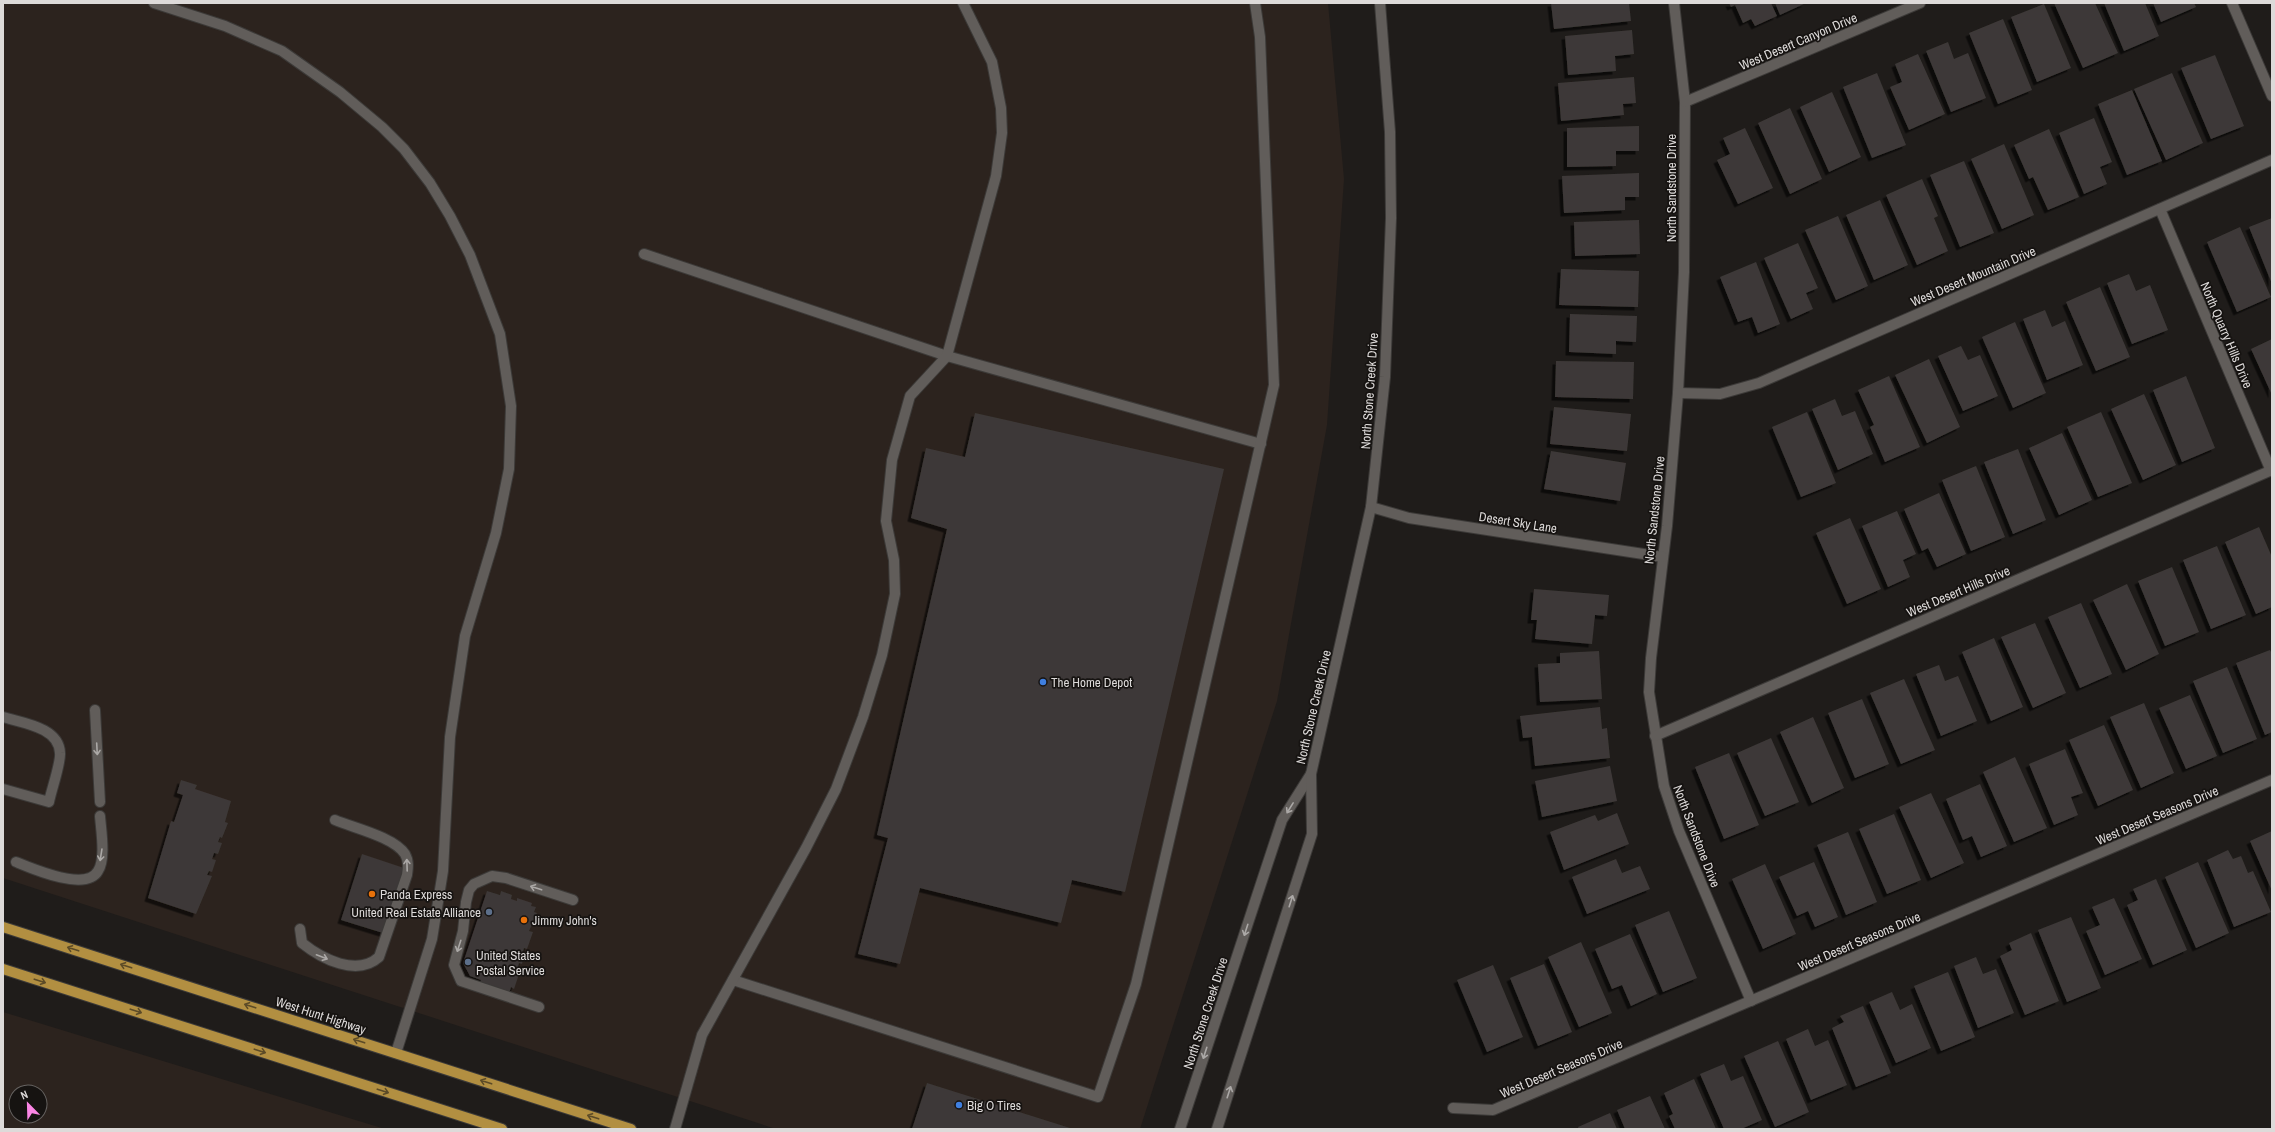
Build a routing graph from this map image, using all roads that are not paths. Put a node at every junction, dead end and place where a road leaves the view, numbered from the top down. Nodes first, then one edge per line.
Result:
1 (154, 3) edge
2 (963, 3) edge
3 (1255, 3) edge
4 (1380, 3) edge
5 (1674, 3) edge
6 (1920, 3) edge
7 (2232, 3) edge
8 (2272, 96) edge
9 (1685, 102) junction
10 (2272, 160) edge
11 (2160, 209) junction
12 (644, 254) dead end
13 (947, 356) junction
14 (1678, 393) junction
15 (1261, 444) junction
16 (2271, 470) edge
17 (1371, 507) junction
18 (1663, 557) junction
19 (95, 710) dead end
20 (3, 717) edge
21 (1655, 736) junction
22 (1311, 774) junction
23 (2272, 780) edge
24 (3, 789) edge
25 (100, 802) dead end
26 (100, 816) dead end
27 (335, 820) dead end
28 (16, 862) dead end
29 (573, 900) dead end
30 (3, 926) edge
31 (300, 929) dead end
32 (3, 969) edge
33 (733, 980) junction
34 (1751, 1001) junction
35 (539, 1008) dead end
36 (396, 1053) junction
37 (1453, 1108) dead end
38 (502, 1129) edge
39 (631, 1129) edge
40 (675, 1129) edge
41 (1180, 1129) edge
42 (1217, 1129) edge

1 - 36 street
2 - 13 street
3 - 15 street
4 - 17 street, North Stone Creek Drive
5 - 9 street, North Sandstone Drive
6 - 9 street, West Desert Canyon Drive
7 - 8 street
9 - 14 street, North Sandstone Drive
10 - 11 street, West Desert Mountain Drive
11 - 14 street, West Desert Mountain Drive
11 - 16 street, North Quarry Hills Drive
12 - 13 street
13 - 15 street
13 - 33 street
14 - 18 street, North Sandstone Drive
15 - 33 street
16 - 21 street, West Desert Hills Drive
17 - 18 street, Desert Sky Lane
17 - 22 street, North Stone Creek Drive
18 - 21 street, North Sandstone Drive
19 -> 25 street
20 - 24 street
21 - 34 street, North Sandstone Drive
22 -> 41 street, North Stone Creek Drive
42 -> 22 street, North Stone Creek Drive
23 - 34 street, West Desert Seasons Drive
26 -> 28 street
31 -> 27 street
29 -> 35 street
36 -> 30 main road, West Hunt Highway
32 -> 38 main road
33 - 40 street
34 - 37 street, West Desert Seasons Drive
39 -> 36 main road, West Hunt Highway

